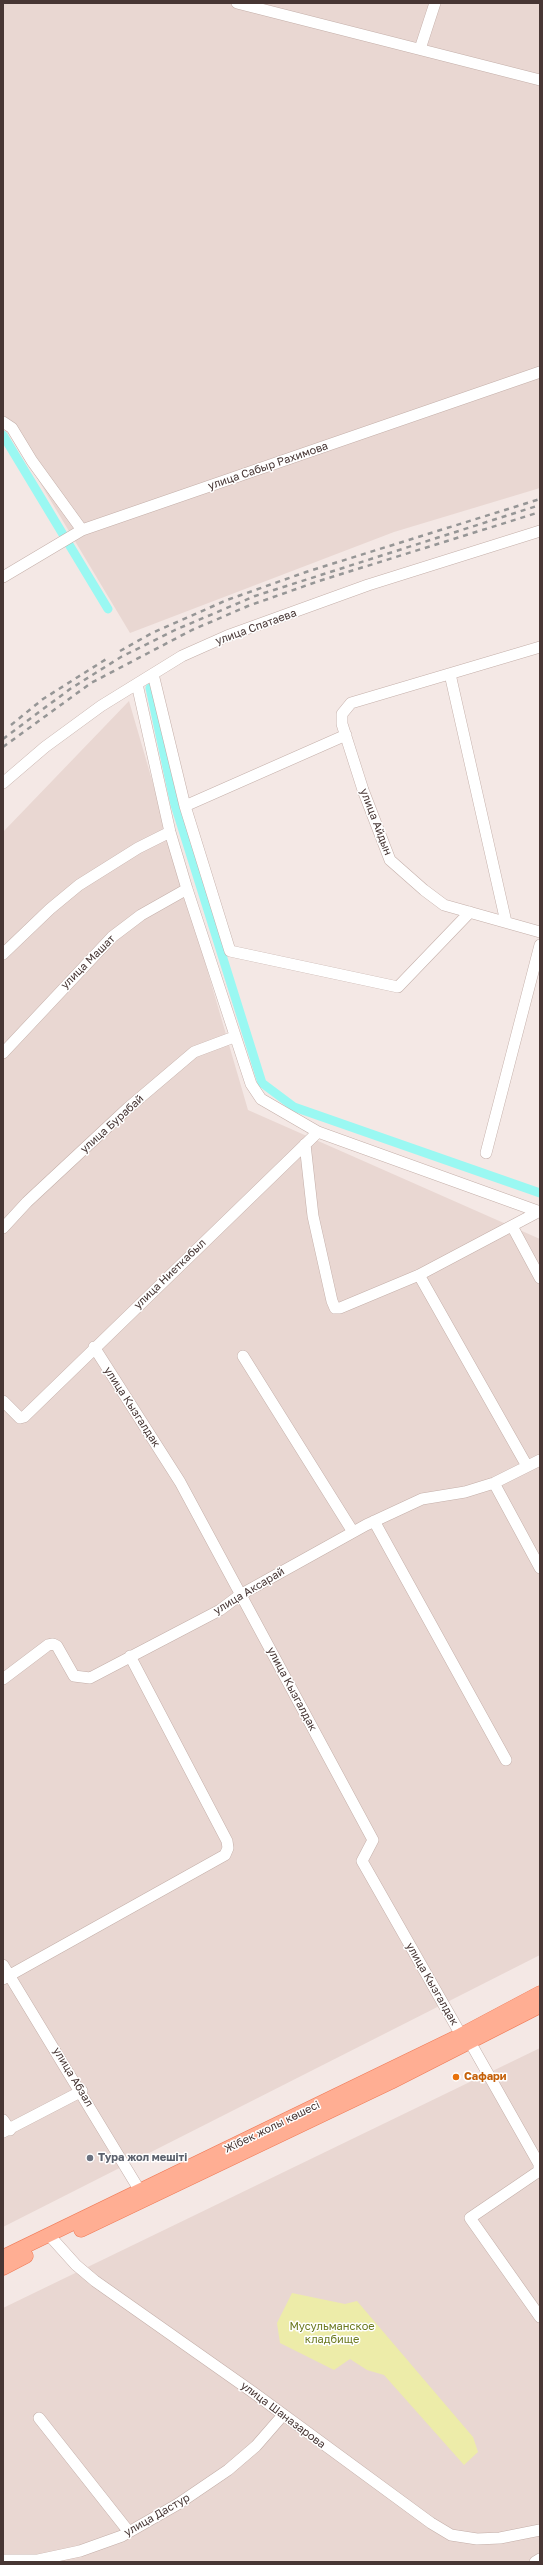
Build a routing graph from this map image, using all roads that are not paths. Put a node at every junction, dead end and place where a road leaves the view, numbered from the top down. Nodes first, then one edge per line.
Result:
1 (237, 3) edge
2 (436, 3) edge
3 (252, 5) edge
4 (420, 49) junction
5 (540, 80) edge
6 (540, 372) edge
7 (3, 422) edge
8 (82, 530) junction
9 (540, 531) edge
10 (3, 577) edge
11 (540, 647) edge
12 (153, 674) junction
13 (450, 674) junction
14 (137, 684) junction
15 (346, 735) junction
16 (3, 783) edge
17 (185, 806) junction
18 (170, 832) junction
19 (187, 889) junction
20 (470, 912) junction
21 (506, 922) junction
22 (540, 932) edge
23 (540, 945) edge
24 (3, 954) edge
25 (234, 1037) junction
26 (3, 1053) edge
27 (318, 1132) junction
28 (305, 1144) junction
29 (486, 1153) dead end
30 (539, 1212) edge
31 (512, 1226) junction
32 (3, 1228) edge
33 (419, 1275) junction
34 (540, 1278) edge
35 (94, 1347) junction
36 (243, 1356) dead end
37 (3, 1400) edge
38 (540, 1460) edge
39 (527, 1466) junction
40 (494, 1484) junction
41 (374, 1522) junction
42 (353, 1532) junction
43 (540, 1568) edge
44 (240, 1594) junction
45 (130, 1656) junction
46 (3, 1679) edge
47 (506, 1760) dead end
48 (3, 1965) edge
49 (6, 1977) edge
50 (540, 1993) edge
51 (540, 2006) edge
52 (466, 2039) junction
53 (82, 2091) junction
54 (5, 2127) edge
55 (538, 2156) edge
56 (140, 2191) junction
57 (51, 2239) junction
58 (3, 2257) edge
59 (3, 2268) edge
60 (540, 2318) edge
61 (283, 2415) junction
62 (39, 2418) dead end
63 (540, 2530) edge
64 (130, 2532) junction
65 (540, 2559) edge
66 (3, 2560) edge
67 (534, 2562) edge

1 - 3 street
2 - 4 street
3 - 4 street
4 - 5 street
6 - 8 street, улица Сабыр Рахимова
7 - 8 street
8 - 10 street, улица Сабыр Рахимова
9 - 12 street, улица Спатаева
11 - 13 street
12 - 14 street, улица Спатаева
12 - 17 street
13 - 15 street, улица Айдын
13 - 21 street
14 - 16 street, улица Спатаева
14 - 18 street
15 - 17 street
15 - 20 street, улица Айдын
17 - 20 street
18 - 19 street
18 - 24 street
19 - 25 street
19 - 26 street, улица Машат
20 - 21 street, улица Айдын
21 - 22 street, улица Айдын
23 - 29 street
25 - 27 street
25 - 32 street, улица Бурабай
27 - 28 street, улица Ниеткабыл
27 - 30 street
28 - 33 street
28 - 35 street, улица Ниеткабыл
30 - 31 street
31 - 33 street
31 - 34 street
33 - 39 street
35 - 37 street, улица Ниеткабыл
35 - 44 street, улица Кызгалдак
36 - 42 street
38 - 39 street, улица Аксарай
39 - 40 street, улица Аксарай
40 - 41 street, улица Аксарай
40 - 43 street
41 - 42 street, улица Аксарай
41 - 47 street
42 - 44 street, улица Аксарай
44 - 45 street, улица Аксарай
44 - 52 street, улица Кызгалдак
45 - 46 street, улица Аксарай
45 - 49 street
48 - 49 street, улица Абзал
49 - 53 street, улица Абзал
50 - 52 main road, Жібек жолы көшесі
51 - 52 main road, Жібек жолы көшесі
52 - 55 street
52 - 56 main road, Жібек жолы көшесі
52 - 57 main road, Жібек жолы көшесі
53 - 54 street
53 - 56 street, улица Абзал
55 - 60 street
56 - 57 main road, Жібек жолы көшесі
57 - 58 main road, Жібек жолы көшесі
57 - 59 main road, Жібек жолы көшесі
57 - 61 street, улица Шаназарова
61 - 63 street, улица Шаназарова
61 - 64 street, улица Дастур
62 - 64 street
64 - 66 street, улица Дастур
65 - 67 street

